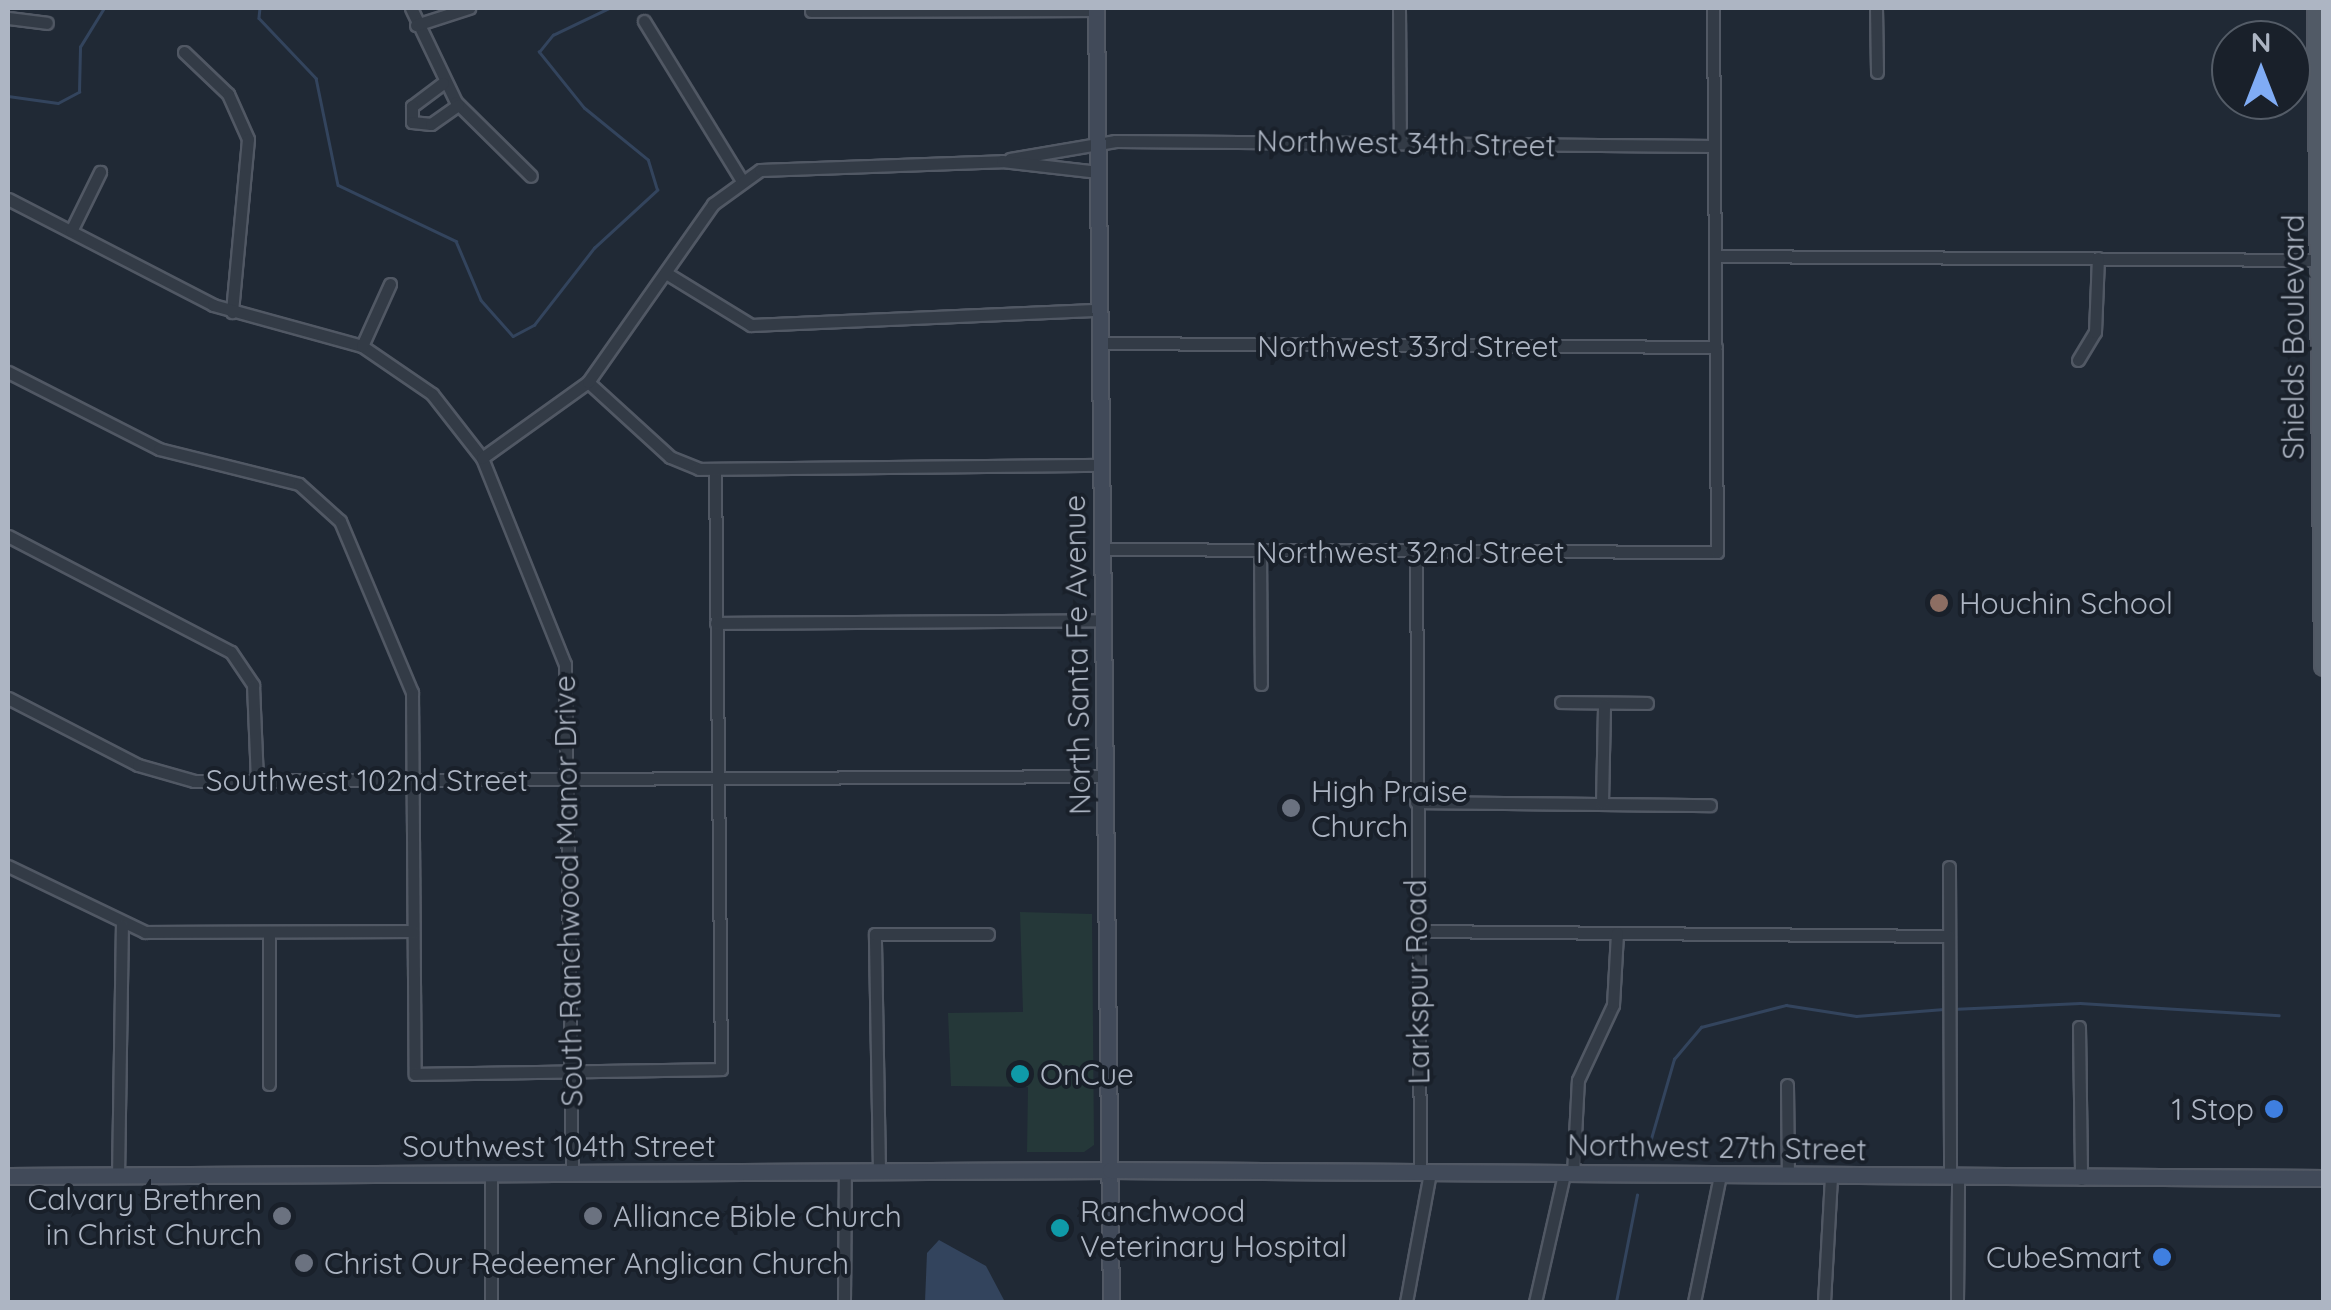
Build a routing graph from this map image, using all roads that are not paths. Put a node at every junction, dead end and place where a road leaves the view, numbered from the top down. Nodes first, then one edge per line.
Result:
1 (411, 8) edge
2 (469, 8) edge
3 (1399, 8) edge
4 (1712, 8) edge
5 (1876, 8) edge
6 (2318, 8) edge
7 (1096, 9) edge
8 (811, 12) dead end
9 (8, 18) edge
10 (644, 21) dead end
11 (47, 23) dead end
12 (416, 26) junction
13 (184, 52) dead end
14 (1876, 72) dead end
15 (443, 84) junction
16 (458, 105) junction
17 (1400, 142) junction
18 (1098, 144) junction
19 (1714, 146) junction
20 (1002, 160) junction
21 (100, 172) dead end
22 (1098, 172) junction
23 (531, 176) dead end
24 (741, 180) junction
25 (8, 199) edge
26 (71, 231) junction
27 (1715, 256) junction
28 (2098, 258) junction
29 (2320, 260) junction
30 (666, 273) junction
31 (390, 284) dead end
32 (1100, 310) junction
33 (232, 312) junction
34 (1100, 344) junction
35 (362, 346) junction
36 (1716, 347) junction
37 (2078, 360) dead end
38 (8, 372) edge
39 (588, 382) junction
40 (2322, 421) edge
41 (482, 458) junction
42 (1102, 465) junction
43 (716, 469) junction
44 (8, 536) edge
45 (1102, 549) junction
46 (1260, 550) junction
47 (1416, 551) junction
48 (1104, 620) junction
49 (716, 623) junction
50 (2324, 666) edge
51 (1261, 684) dead end
52 (8, 698) edge
53 (1562, 702) dead end
54 (1647, 703) dead end
55 (1604, 704) junction
56 (1105, 776) junction
57 (718, 778) junction
58 (567, 779) junction
59 (413, 780) junction
60 (257, 782) junction
61 (1416, 802) junction
62 (1602, 803) junction
63 (1710, 805) dead end
64 (8, 866) edge
65 (1949, 867) dead end
66 (122, 926) junction
67 (413, 931) junction
68 (1417, 931) junction
69 (269, 932) junction
70 (1618, 933) junction
71 (988, 934) dead end
72 (1948, 936) junction
73 (2079, 1027) dead end
74 (570, 1071) junction
75 (269, 1084) dead end
76 (1787, 1084) dead end
77 (1110, 1170) junction
78 (845, 1171) junction
79 (879, 1171) junction
80 (1425, 1172) junction
81 (491, 1174) junction
82 (572, 1174) junction
83 (1569, 1174) junction
84 (1720, 1175) junction
85 (8, 1176) edge
86 (1788, 1176) junction
87 (1831, 1176) junction
88 (118, 1177) junction
89 (1954, 1177) junction
90 (2082, 1178) junction
91 (2324, 1178) edge
92 (491, 1302) edge
93 (844, 1302) edge
94 (1111, 1302) edge
95 (1406, 1302) edge
96 (1536, 1302) edge
97 (1694, 1302) edge
98 (1824, 1302) edge
99 (1957, 1302) edge

1 - 12 street
2 - 12 street
3 - 17 street
4 - 19 street
5 - 14 street
6 - 29 main road, Shields Boulevard
7 - 8 street
7 - 18 main road, North Santa Fe Avenue
9 - 11 street
10 - 24 street
12 - 15 street
13 - 33 street
15 - 16 street
15 - 16 street
16 - 23 street
17 - 18 street, Northwest 34th Street
17 - 19 street, Northwest 34th Street
18 - 20 street, Northwest 34th Street
18 - 22 main road, North Santa Fe Avenue
19 - 27 street
20 - 22 street
20 - 24 street
21 - 26 street
22 - 32 main road, North Santa Fe Avenue
24 - 30 street
25 - 26 street, South Ranchwood Manor Drive
26 - 33 street, South Ranchwood Manor Drive
27 - 28 street
27 - 36 street
28 - 29 street
28 - 37 street
29 - 40 main road, Shields Boulevard
30 - 32 street
30 - 39 street
31 - 35 street
32 - 34 main road, North Santa Fe Avenue
33 - 35 street, South Ranchwood Manor Drive
34 - 36 street, Northwest 33rd Street
34 - 42 main road, North Santa Fe Avenue
35 - 41 street, South Ranchwood Manor Drive
36 - 47 street, Northwest 32nd Street
38 - 59 street
39 - 41 street
39 - 43 street
40 - 50 main road, Shields Boulevard
41 - 58 street, South Ranchwood Manor Drive
42 - 43 street
42 - 45 main road, North Santa Fe Avenue
43 - 49 street
44 - 60 street
45 - 46 street, Northwest 32nd Street
45 - 48 main road, North Santa Fe Avenue
46 - 47 street, Northwest 32nd Street
46 - 51 street
47 - 61 street, Larkspur Road
48 - 49 street
48 - 56 main road, North Santa Fe Avenue
49 - 57 street
52 - 60 street, Southwest 102nd Street
53 - 55 street
54 - 55 street
55 - 62 street
56 - 57 street, Southwest 102nd Street
56 - 77 main road, North Santa Fe Avenue
57 - 58 street, Southwest 102nd Street
57 - 74 street
58 - 59 street, Southwest 102nd Street
58 - 74 street, South Ranchwood Manor Drive
59 - 60 street, Southwest 102nd Street
59 - 67 street
61 - 62 street
61 - 68 street, Larkspur Road
62 - 63 street
64 - 66 street
65 - 72 street
66 - 69 street
66 - 88 street
67 - 69 street
67 - 74 street
68 - 70 street
68 - 80 street, Larkspur Road
69 - 75 street
70 - 72 street
70 - 83 street
71 - 79 street
72 - 89 street
73 - 90 street
74 - 82 street, South Ranchwood Manor Drive
76 - 86 street
77 - 79 main road, Southwest 104th Street
77 - 80 main road, Northwest 27th Street
77 - 94 main road, North Santa Fe Avenue
78 - 79 main road, Southwest 104th Street
78 - 82 main road, Southwest 104th Street
78 - 93 street
80 - 83 main road, Northwest 27th Street
80 - 95 street, Larkspur Road
81 - 82 main road, Southwest 104th Street
81 - 88 main road, Southwest 104th Street
81 - 92 street
83 - 84 main road, Northwest 27th Street
83 - 96 street
84 - 86 main road, Northwest 27th Street
84 - 97 street
85 - 88 main road, Southwest 104th Street
86 - 87 main road, Northwest 27th Street
87 - 89 main road, Northwest 27th Street
87 - 98 street
89 - 90 main road, Northwest 27th Street
89 - 99 street
90 - 91 main road, Northwest 27th Street

